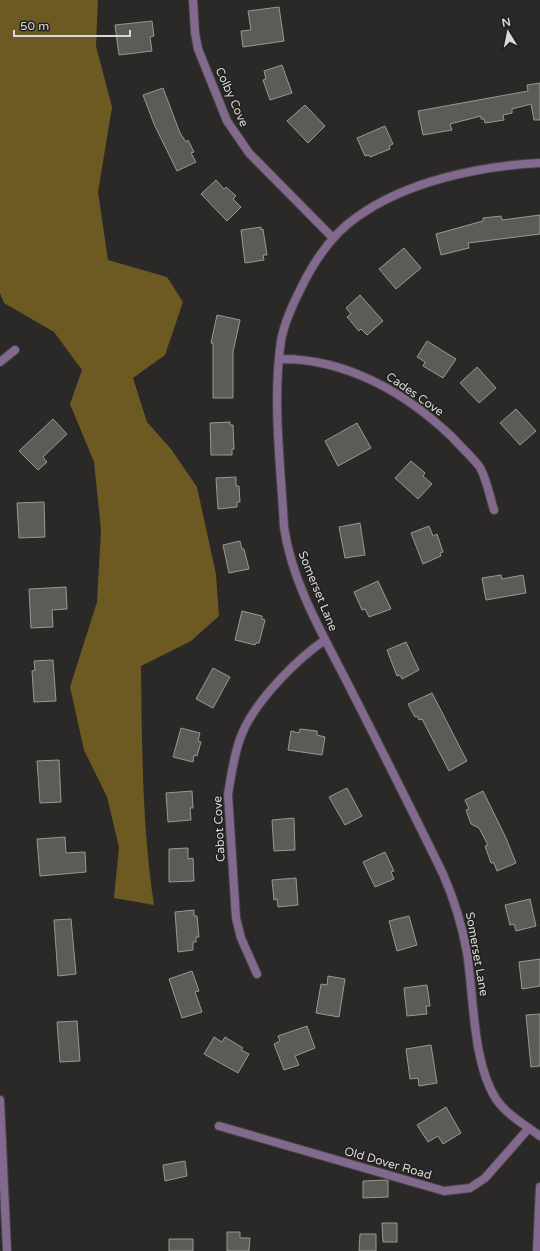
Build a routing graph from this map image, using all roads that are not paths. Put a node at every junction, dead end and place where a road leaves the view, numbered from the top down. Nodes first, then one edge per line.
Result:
1 (193, 0) edge
2 (540, 163) edge
3 (333, 238) junction
4 (15, 350) dead end
5 (279, 359) junction
6 (0, 362) edge
7 (494, 510) dead end
8 (325, 640) junction
9 (257, 974) dead end
10 (0, 1100) edge
11 (219, 1126) dead end
12 (529, 1128) junction
13 (540, 1136) edge
14 (540, 1187) edge
15 (7, 1251) edge
16 (537, 1251) edge

1 - 3 street, Colby Cove
2 - 3 street, Somerset Lane
3 - 5 street, Somerset Lane
4 - 6 street
5 - 7 street, Cades Cove
5 - 8 street, Somerset Lane
8 - 9 street, Cabot Cove
8 - 12 street, Somerset Lane
10 - 15 street
11 - 12 street, Old Dover Road
12 - 13 street, Somerset Lane
14 - 16 street

